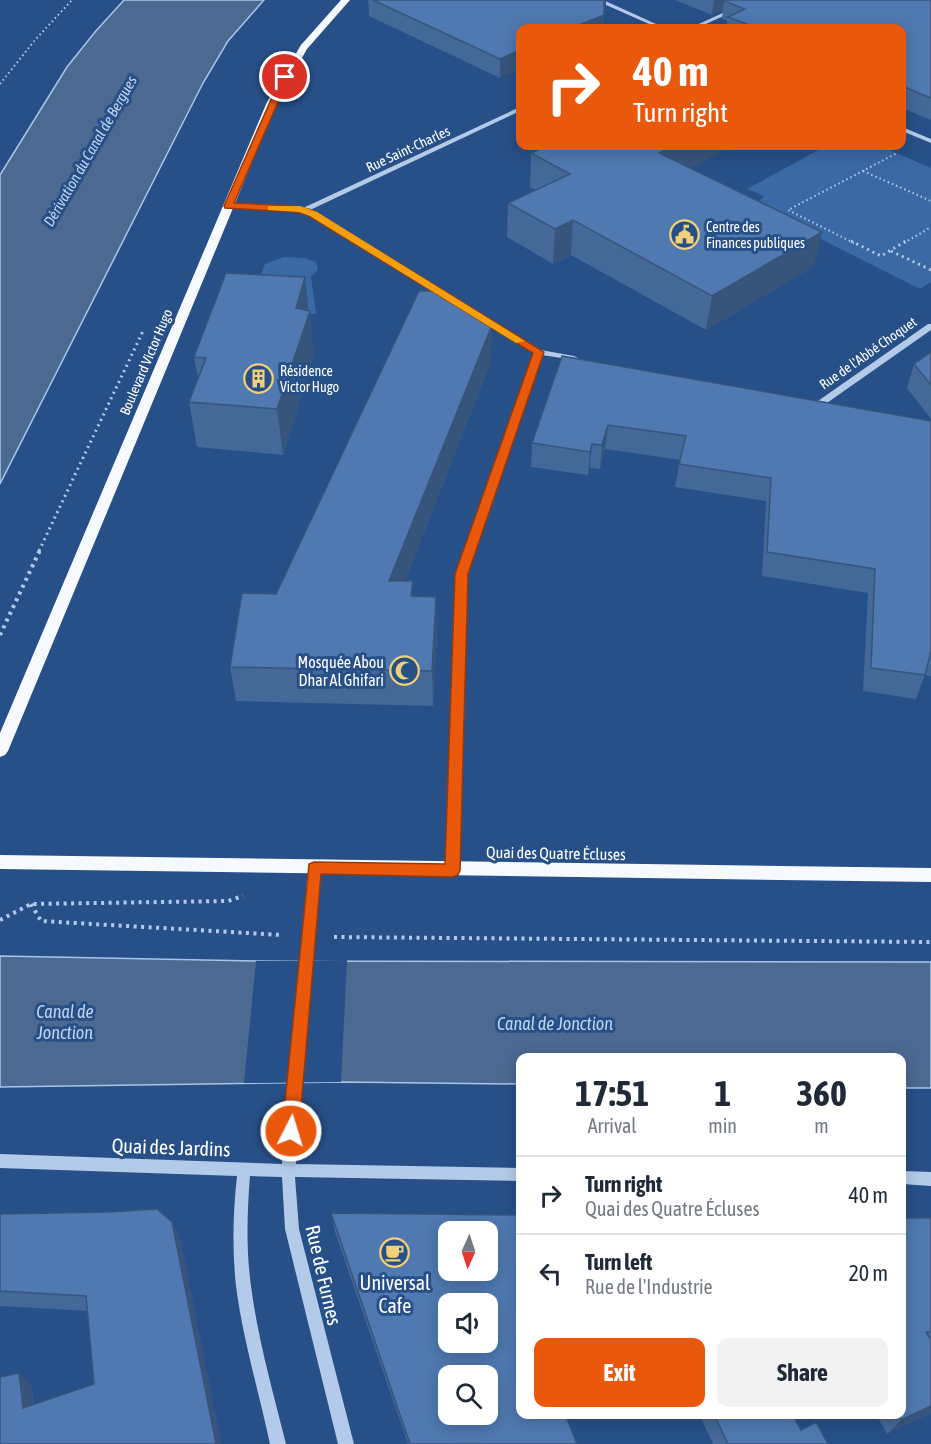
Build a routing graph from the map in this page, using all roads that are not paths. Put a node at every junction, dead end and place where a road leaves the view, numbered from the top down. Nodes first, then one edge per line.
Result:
1 (346, 0) edge
2 (598, 0) edge
3 (756, 0) edge
4 (653, 24) edge
5 (702, 24) edge
6 (516, 111) edge
7 (906, 131) edge
8 (927, 140) edge
9 (228, 206) junction
10 (305, 210) junction
11 (931, 326) edge
12 (539, 352) junction
13 (586, 361) edge
14 (809, 401) edge
15 (821, 403) junction
16 (831, 405) edge
17 (0, 751) edge
18 (0, 862) edge
19 (314, 868) junction
20 (452, 870) junction
21 (931, 874) edge
22 (0, 1161) edge
23 (243, 1169) junction
24 (288, 1171) junction
25 (516, 1174) edge
26 (906, 1178) edge
27 (931, 1179) edge
28 (278, 1444) edge
29 (346, 1444) edge

1 - 9 main road, Boulevard Victor Hugo
2 - 4 street
3 - 5 street
6 - 10 street, Rue Saint-Charles
7 - 8 street
9 - 10 street
9 - 17 main road, Boulevard Victor Hugo
10 - 12 street
11 - 15 street, Rue de l'Abbé Choquet
12 - 13 street
12 - 20 street
14 - 15 street
15 - 16 street
18 - 19 main road, Quai des Quatre Écluses
19 - 20 main road, Quai des Quatre Écluses
19 - 24 street, Rue de Furnes, bridge
20 - 21 main road, Quai des Quatre Écluses
22 - 23 street, Quai des Jardins
23 - 24 street, Quai des Jardins
23 - 28 street
24 - 25 street, Quai des Jardins
24 - 29 street, Rue de Furnes
26 - 27 street

